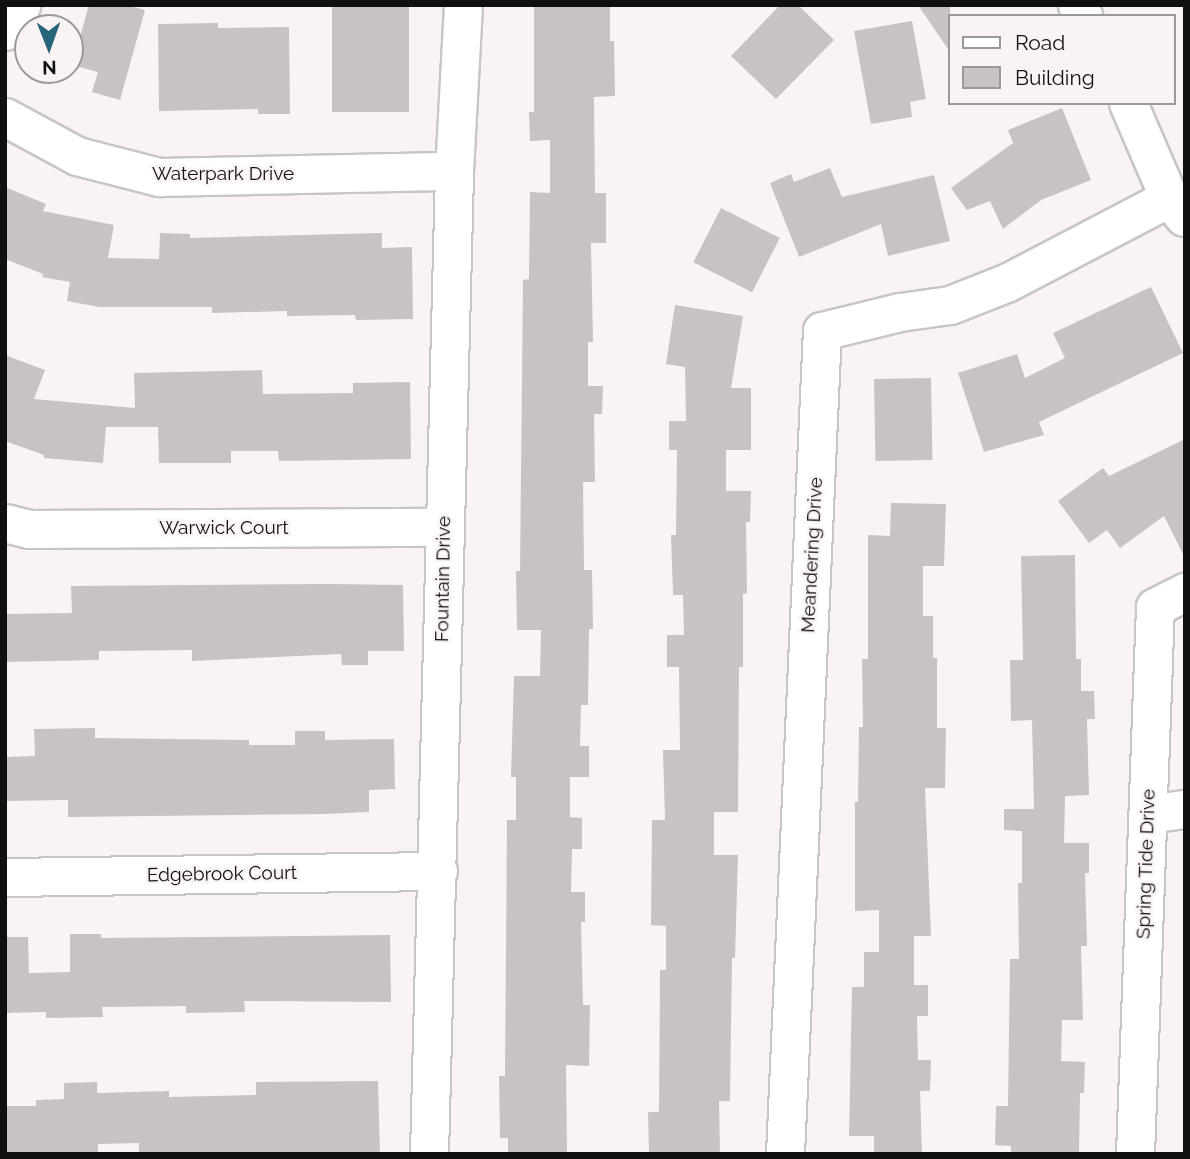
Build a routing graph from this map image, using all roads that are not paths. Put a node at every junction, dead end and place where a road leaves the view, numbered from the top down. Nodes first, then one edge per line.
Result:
1 (21, 5) edge
2 (463, 5) edge
3 (5, 31) edge
4 (1129, 105) edge
5 (5, 117) edge
6 (454, 171) junction
7 (1177, 208) edge
8 (5, 523) edge
9 (444, 527) junction
10 (1185, 592) edge
11 (1185, 809) edge
12 (1148, 814) junction
13 (438, 871) junction
14 (5, 877) edge
15 (429, 1154) edge
16 (785, 1154) edge
17 (1135, 1154) edge

1 - 3 street
2 - 6 street, Fountain Drive
4 - 7 street
5 - 6 street, Waterpark Drive
6 - 9 street, Fountain Drive
7 - 16 street, Meandering Drive
8 - 9 street, Warwick Court
9 - 13 street, Fountain Drive
10 - 12 street, Spring Tide Drive
11 - 12 street
12 - 17 street, Spring Tide Drive
13 - 14 street, Edgebrook Court
13 - 15 street, Fountain Drive

